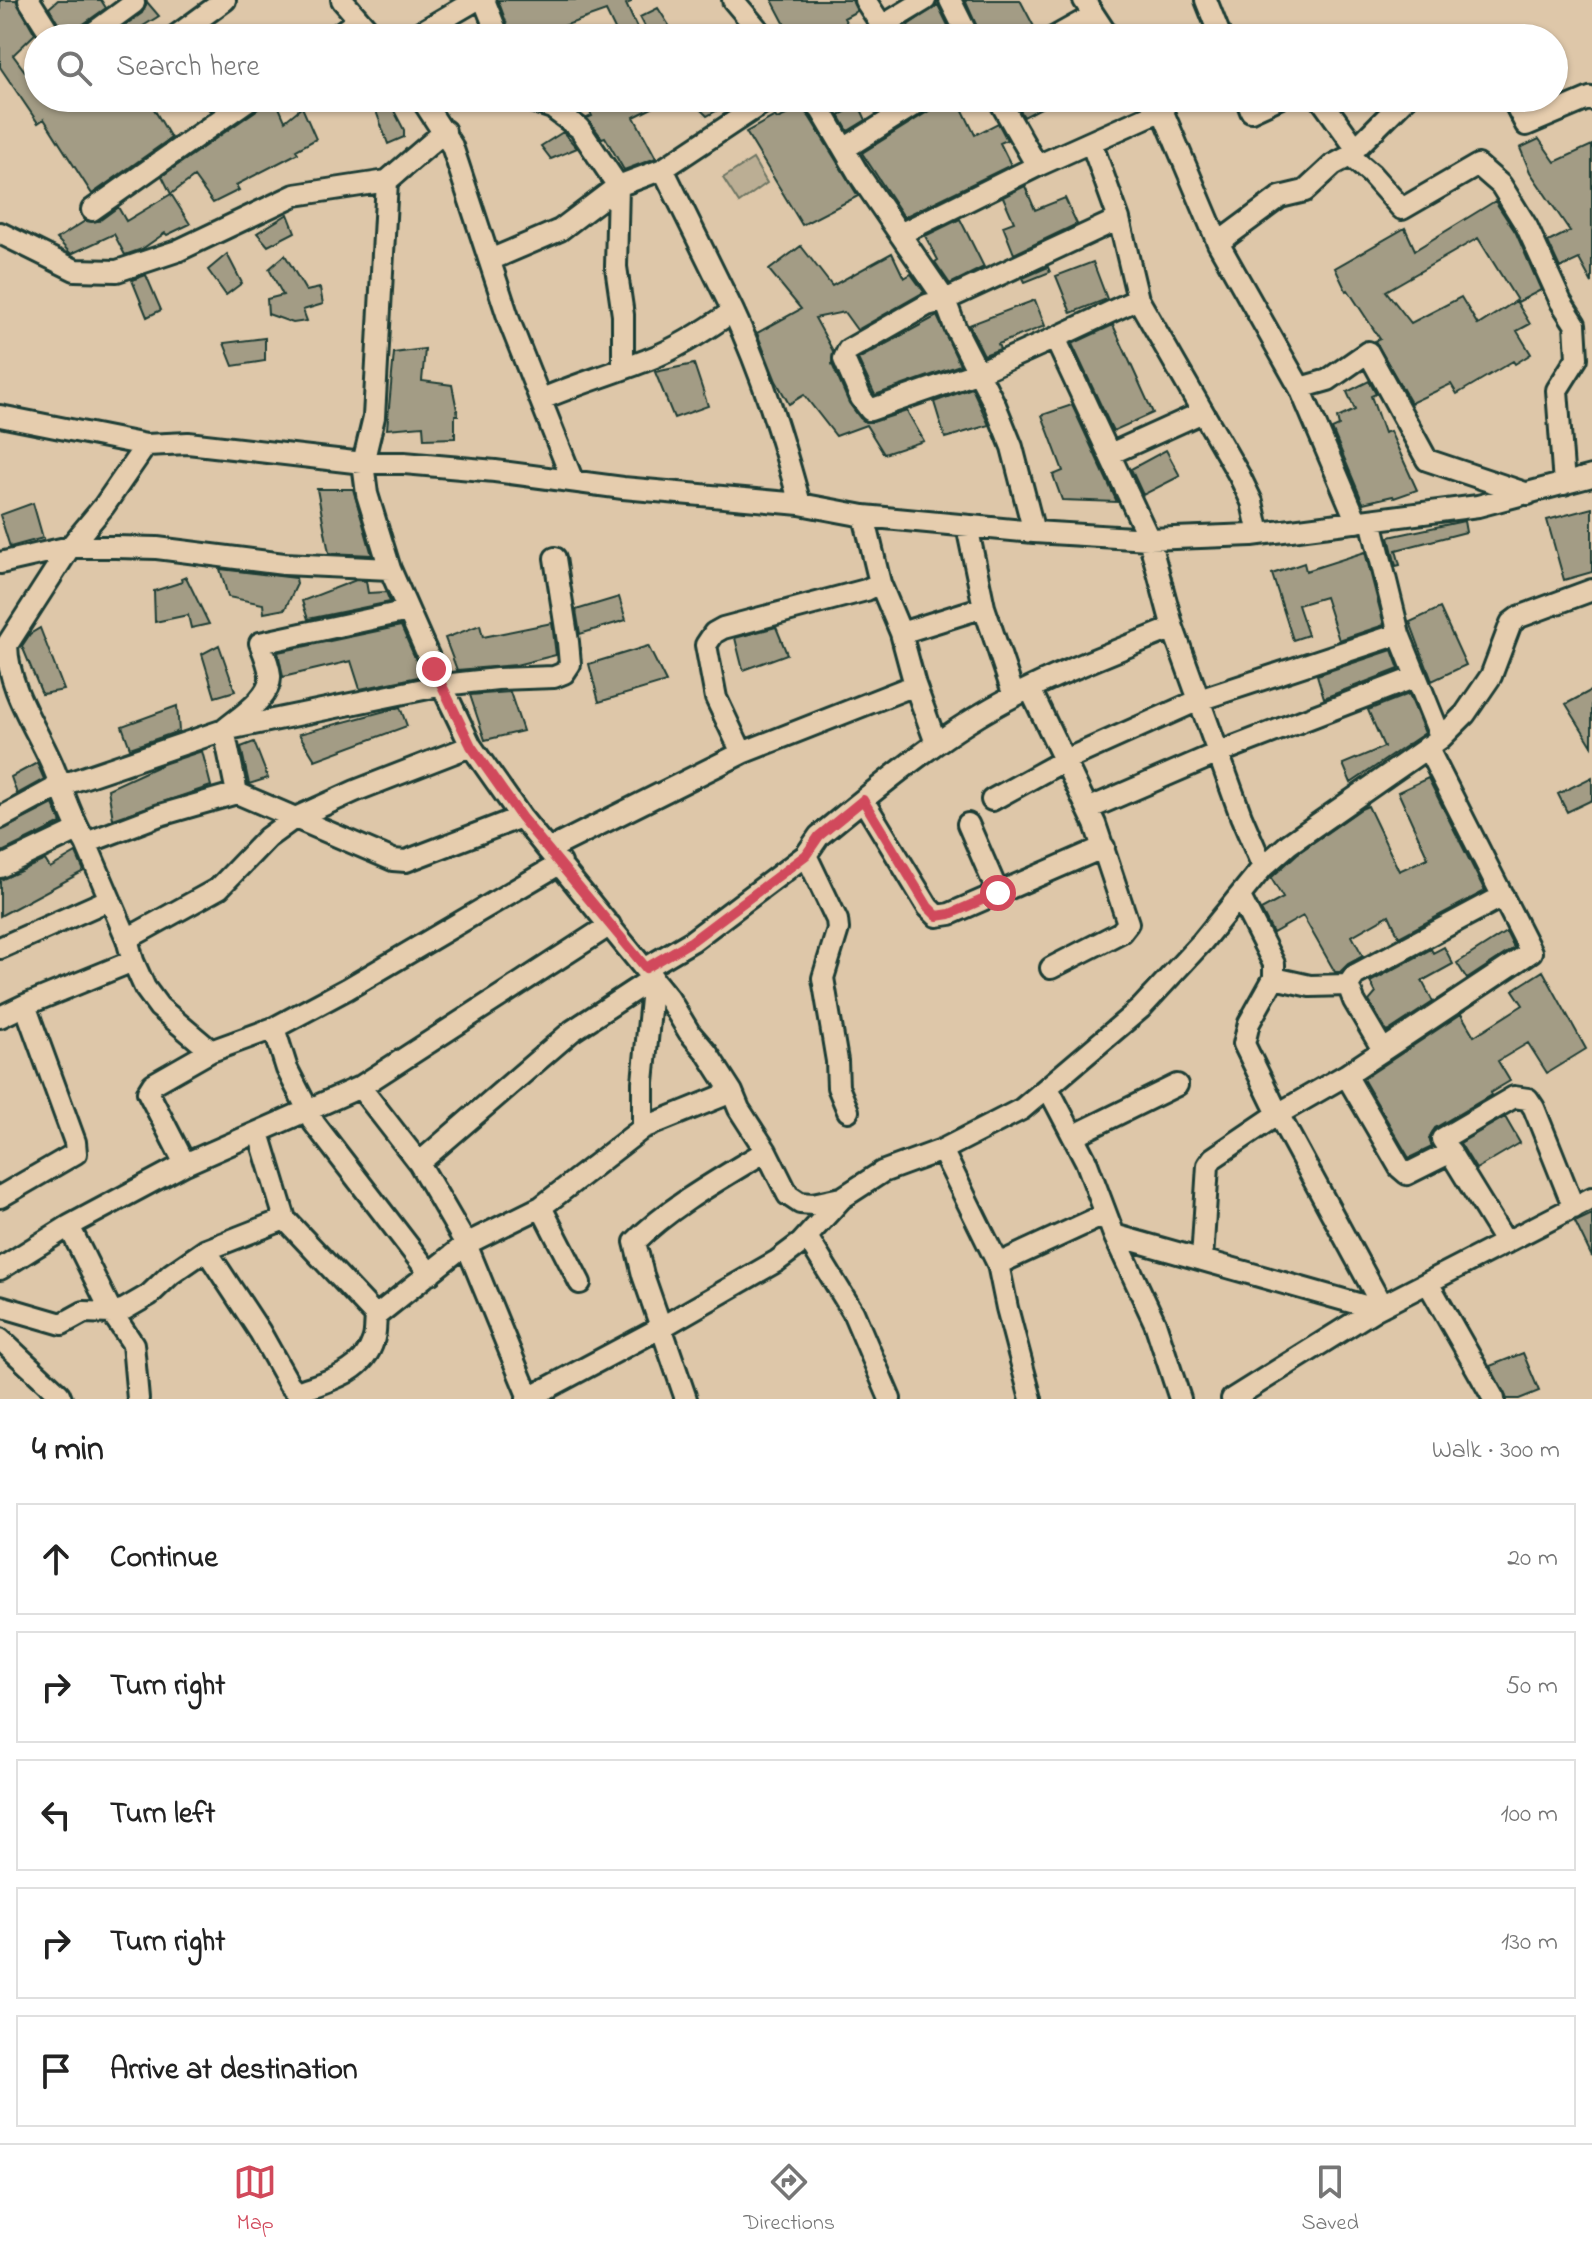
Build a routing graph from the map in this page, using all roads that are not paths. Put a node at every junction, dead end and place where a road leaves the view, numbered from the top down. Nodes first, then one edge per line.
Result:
1 (29, 0) edge
2 (225, 0) edge
3 (342, 0) edge
4 (476, 0) edge
5 (484, 0) edge
6 (865, 0) edge
7 (925, 0) edge
8 (950, 0) edge
9 (1206, 0) edge
10 (134, 3) dead end
11 (746, 3) edge
12 (1089, 7) edge
13 (358, 20) junction
14 (44, 24) edge
15 (105, 24) edge
16 (192, 24) edge
17 (353, 24) edge
18 (362, 24) edge
19 (435, 24) edge
20 (493, 24) edge
21 (757, 24) edge
22 (873, 24) edge
23 (888, 24) edge
24 (962, 24) edge
25 (1069, 24) edge
26 (1100, 24) edge
27 (1215, 24) edge
28 (1592, 100) edge
29 (1568, 107) edge
30 (231, 112) edge
31 (431, 112) edge
32 (557, 112) edge
33 (749, 112) edge
34 (822, 112) edge
35 (903, 112) edge
36 (1006, 112) edge
37 (1143, 112) edge
38 (1161, 112) edge
39 (1330, 112) edge
40 (1392, 112) edge
41 (1519, 112) edge
42 (1557, 112) edge
43 (445, 131) junction
44 (1091, 142) junction
45 (844, 149) junction
46 (1037, 166) junction
47 (663, 169) junction
48 (387, 181) junction
49 (618, 186) junction
50 (92, 210) dead end
51 (1119, 219) junction
52 (0, 233) edge
53 (900, 234) junction
54 (1218, 243) junction
55 (490, 260) junction
56 (1138, 299) junction
57 (945, 300) junction
58 (733, 311) junction
59 (1055, 338) junction
60 (623, 369) junction
61 (979, 372) junction
62 (1300, 388) junction
63 (542, 399) junction
64 (1203, 412) junction
65 (0, 416) edge
66 (146, 445) junction
67 (1110, 454) junction
68 (363, 463) junction
69 (1592, 476) edge
70 (572, 479) junction
71 (1564, 484) junction
72 (1528, 494) junction
73 (800, 504) junction
74 (864, 516) junction
75 (1364, 521) junction
76 (967, 526) junction
77 (1034, 532) junction
78 (1259, 534) junction
79 (1149, 539) junction
80 (70, 547) junction
81 (2, 557) edge
82 (555, 558) dead end
83 (390, 569) junction
84 (880, 583) junction
85 (1592, 590) edge
86 (984, 607) junction
87 (408, 611) junction
88 (1173, 628) junction
89 (901, 633) junction
90 (1399, 634) junction
91 (1416, 677) junction
92 (443, 685) junction
93 (915, 685) junction
94 (1022, 692) junction
95 (1199, 700) junction
96 (224, 730) junction
97 (1434, 742) junction
98 (936, 743) junction
99 (471, 746) junction
100 (742, 753) junction
101 (1218, 753) junction
102 (1063, 761) junction
103 (59, 786) junction
104 (237, 793) junction
105 (863, 800) junction
106 (992, 800) dead end
107 (1088, 809) junction
108 (521, 817) junction
109 (0, 818) edge
110 (293, 819) junction
111 (968, 824) dead end
112 (82, 836) junction
113 (1104, 847) junction
114 (806, 855) junction
115 (555, 856) junction
116 (0, 867) edge
117 (1263, 867) junction
118 (998, 893) junction
119 (1503, 896) junction
120 (1240, 897) junction
121 (108, 900) junction
122 (610, 925) junction
123 (127, 939) junction
124 (0, 948) edge
125 (133, 961) junction
126 (1051, 968) dead end
127 (649, 973) junction
128 (1274, 978) junction
129 (1348, 985) junction
130 (25, 1005) junction
131 (0, 1017) edge
132 (274, 1028) junction
133 (1383, 1050) junction
134 (211, 1051) junction
135 (1346, 1075) junction
136 (1177, 1085) dead end
137 (360, 1087) junction
138 (1048, 1088) junction
139 (732, 1092) junction
140 (308, 1110) junction
141 (848, 1111) dead end
142 (1278, 1114) junction
143 (643, 1128) junction
144 (259, 1133) junction
145 (1073, 1136) junction
146 (942, 1150) junction
147 (766, 1151) junction
148 (1451, 1152) junction
149 (419, 1163) junction
150 (185, 1164) junction
151 (0, 1197) edge
152 (842, 1198) junction
153 (1583, 1203) edge
154 (541, 1207) junction
155 (1106, 1214) junction
156 (285, 1219) junction
157 (69, 1226) junction
158 (1114, 1235) junction
159 (807, 1237) junction
160 (1506, 1243) junction
161 (466, 1244) junction
162 (206, 1250) junction
163 (1202, 1260) junction
164 (998, 1264) junction
165 (0, 1269) edge
166 (430, 1274) junction
167 (580, 1283) dead end
168 (1428, 1283) junction
169 (0, 1306) edge
170 (1379, 1307) junction
171 (112, 1313) junction
172 (376, 1316) junction
173 (662, 1327) junction
174 (0, 1339) edge
175 (1244, 1396) edge
176 (886, 1397) edge
177 (528, 1398) edge
178 (61, 1399) edge
179 (138, 1399) edge
180 (686, 1399) edge
181 (1031, 1399) edge
182 (1180, 1399) edge
183 (1494, 1399) edge

1 - 14 street
2 - 16 street
3 - 13 street
4 - 19 street
5 - 20 street
6 - 22 street
7 - 23 street
8 - 24 street
9 - 27 street
10 - 15 street
11 - 21 street
12 - 25 street
12 - 26 street
13 - 17 street
13 - 18 street
28 - 29 street
30 - 50 street
31 - 43 street
32 - 49 street
33 - 47 street
34 - 45 street
35 - 45 street
36 - 46 street
37 - 44 street
38 - 54 street
39 - 40 street
41 - 42 street
43 - 48 street
43 - 55 street
44 - 46 street
44 - 51 street
45 - 53 street
46 - 53 street
47 - 49 street
47 - 58 street
48 - 52 street
48 - 68 street
49 - 55 street
49 - 60 street
51 - 56 street
51 - 57 street
53 - 57 street
54 - 62 street
54 - 71 street
55 - 63 street
56 - 59 street
56 - 64 street
57 - 61 street
57 - 61 street
58 - 60 street
58 - 73 street
59 - 61 street
59 - 67 street
60 - 63 street
61 - 77 street
62 - 72 street
62 - 75 street
63 - 70 street
64 - 67 street
64 - 78 street
65 - 66 street
66 - 68 street
66 - 80 street
67 - 79 street
68 - 70 street
68 - 83 street
69 - 71 street
70 - 73 street
71 - 72 street
72 - 75 street
73 - 74 street
74 - 76 street
74 - 84 street
75 - 78 street
75 - 90 street
76 - 77 street
76 - 86 street
77 - 79 street
78 - 79 street
79 - 88 street
80 - 81 street
80 - 83 street
80 - 103 street
82 - 92 street
83 - 87 street
84 - 89 street
84 - 100 street
85 - 97 street
86 - 89 street
86 - 94 street
87 - 92 street
87 - 96 street
88 - 94 street
88 - 95 street
89 - 93 street
90 - 91 street
90 - 95 street
91 - 97 street
91 - 101 street
92 - 96 street
92 - 99 street
93 - 98 street
93 - 100 street
94 - 98 street
94 - 102 street
95 - 101 street
95 - 102 street
96 - 103 street
96 - 104 street
97 - 117 street
97 - 119 street
98 - 105 street
99 - 108 street
99 - 110 street
100 - 115 street
101 - 107 street
101 - 117 street
102 - 106 street
102 - 107 street
103 - 109 street
103 - 112 street
104 - 110 street
104 - 112 street
105 - 114 street
105 - 118 street
107 - 113 street
108 - 110 street
108 - 115 street
110 - 123 street
111 - 118 street
112 - 116 street
112 - 121 street
113 - 118 street
113 - 126 street
114 - 127 street
114 - 141 street
115 - 122 street
115 - 132 street
117 - 120 street
119 - 129 street
119 - 133 street
120 - 128 street
120 - 138 street
121 - 123 street
121 - 124 street
122 - 127 street
122 - 137 street
123 - 125 street
125 - 130 street
125 - 134 street
127 - 139 street
127 - 143 street
127 - 149 street
128 - 129 street
128 - 142 street
129 - 133 street
130 - 131 street
130 - 151 street
132 - 134 street
132 - 140 street
133 - 135 street
134 - 150 street
135 - 142 street
135 - 148 street
136 - 145 street
137 - 140 street
137 - 149 street
138 - 145 street
138 - 146 street
139 - 143 street
139 - 147 street
140 - 144 street
140 - 166 street
142 - 163 street
142 - 170 street
143 - 154 street
144 - 150 street
144 - 156 street
145 - 155 street
146 - 152 street
146 - 164 street
147 - 152 street
147 - 173 street
148 - 153 street
148 - 160 street
149 - 161 street
150 - 157 street
152 - 159 street
153 - 160 street
154 - 161 street
154 - 167 street
155 - 158 street
155 - 164 street
156 - 162 street
156 - 172 street
157 - 165 street
157 - 171 street
158 - 163 street
158 - 182 street
159 - 173 street
159 - 176 street
160 - 168 street
161 - 166 street
161 - 177 street
162 - 171 street
162 - 172 street
163 - 170 street
164 - 181 street
166 - 172 street
168 - 170 street
168 - 183 street
169 - 171 street
170 - 175 street
171 - 179 street
173 - 177 street
173 - 180 street
174 - 178 street

